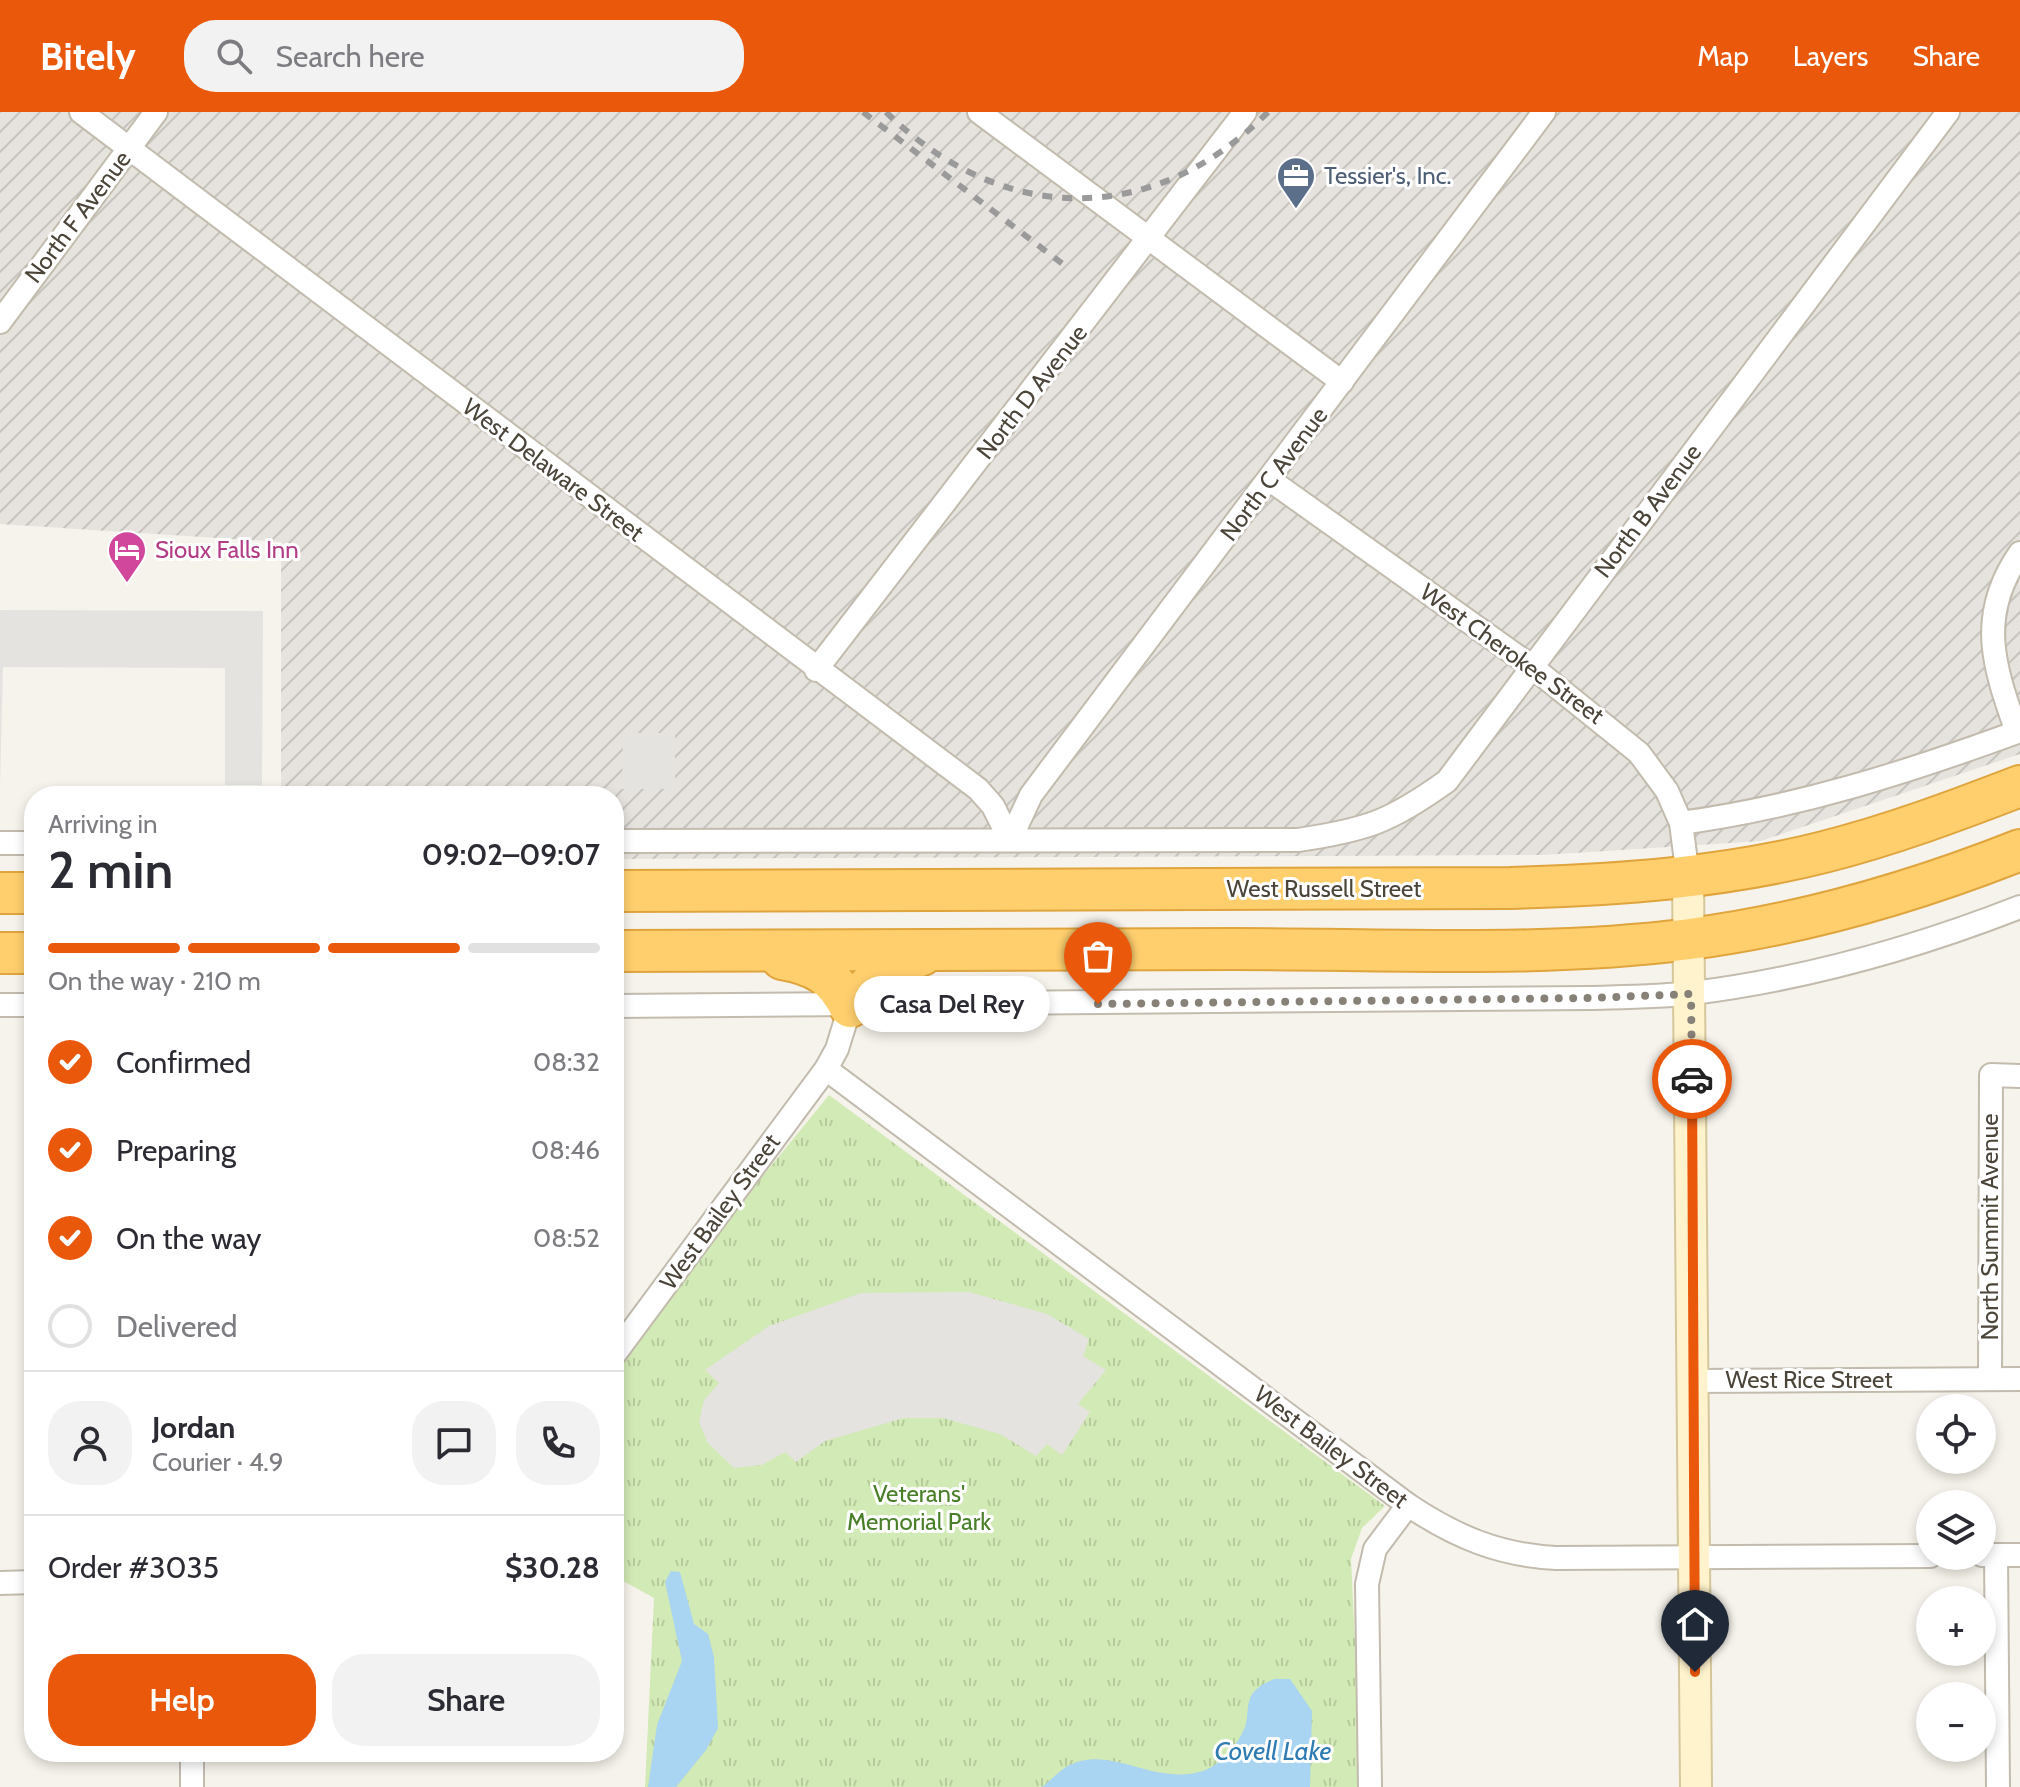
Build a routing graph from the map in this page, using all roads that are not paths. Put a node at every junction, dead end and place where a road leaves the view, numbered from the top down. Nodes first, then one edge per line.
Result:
1 (81, 112) edge
2 (156, 112) edge
3 (979, 112) edge
4 (1245, 112) edge
5 (1544, 112) edge
6 (1948, 112) edge
7 (130, 148) junction
8 (1150, 239) junction
9 (0, 322) edge
10 (1342, 382) junction
11 (1270, 480) junction
12 (2020, 553) edge
13 (1531, 666) junction
14 (816, 670) junction
15 (2018, 732) edge
16 (2020, 786) edge
17 (1681, 823) junction
18 (1010, 840) junction
19 (1298, 840) joint
20 (624, 841) edge
21 (0, 843) edge
22 (24, 843) edge
23 (2020, 850) edge
24 (1688, 877) junction
25 (624, 891) edge
26 (0, 893) edge
27 (24, 893) edge
28 (2020, 907) edge
29 (1690, 939) junction
30 (954, 950) junction
31 (624, 951) edge
32 (697, 951) junction
33 (0, 953) edge
34 (24, 953) edge
35 (1691, 994) junction
36 (0, 1005) edge
37 (24, 1005) edge
38 (624, 1006) edge
39 (850, 1007) junction
40 (826, 1069) junction
41 (2020, 1076) edge
42 (624, 1342) edge
43 (1990, 1379) junction
44 (2020, 1379) edge
45 (1695, 1381) junction
46 (1408, 1505) junction
47 (1996, 1555) edge
48 (2020, 1555) edge
49 (1916, 1556) edge
50 (1694, 1558) junction
51 (1990, 1570) edge
52 (24, 1582) edge
53 (0, 1583) edge
54 (192, 1762) edge
55 (192, 1787) edge
56 (1370, 1787) edge
57 (1696, 1787) edge
58 (1998, 1787) edge

1 - 7 street, West Delaware Street
2 - 7 street, North F Avenue
3 - 8 street
4 - 8 street, North D Avenue
5 - 10 street, North C Avenue
6 - 13 street, North B Avenue
7 - 9 street, North F Avenue
7 - 14 street, West Delaware Street
8 - 10 street
8 - 14 street, North D Avenue
10 - 11 street, North C Avenue
11 - 13 street, West Cherokee Street
11 - 18 street, North C Avenue
12 - 15 street
13 - 17 street, West Cherokee Street
13 - 19 street, North B Avenue
14 - 18 street, West Delaware Street
15 - 17 street
16 - 24 highway, West Russell Street
17 - 24 street, West Cherokee Street
18 - 19 street, West Russell Street
18 - 20 street, West Russell Street
21 - 22 street
23 - 29 highway
24 - 25 highway, West Russell Street
24 - 29 street
26 - 27 highway
28 - 35 street
29 - 30 highway
29 - 35 street
30 - 32 highway
30 - 39 highway
31 - 32 highway
32 - 39 highway
33 - 34 highway
35 - 39 street
35 - 45 street
36 - 37 street
38 - 39 street
39 - 40 street, West Bailey Street
40 - 42 street, West Bailey Street
40 - 46 street, West Bailey Street
41 - 43 street, North Summit Avenue
43 - 44 street, West Rice Street
43 - 45 street, West Rice Street
45 - 50 street
46 - 50 street, West Bailey Street
46 - 56 street
47 - 48 street
49 - 50 street, West Bailey Street
50 - 57 street
51 - 58 street
52 - 53 street
54 - 55 street

